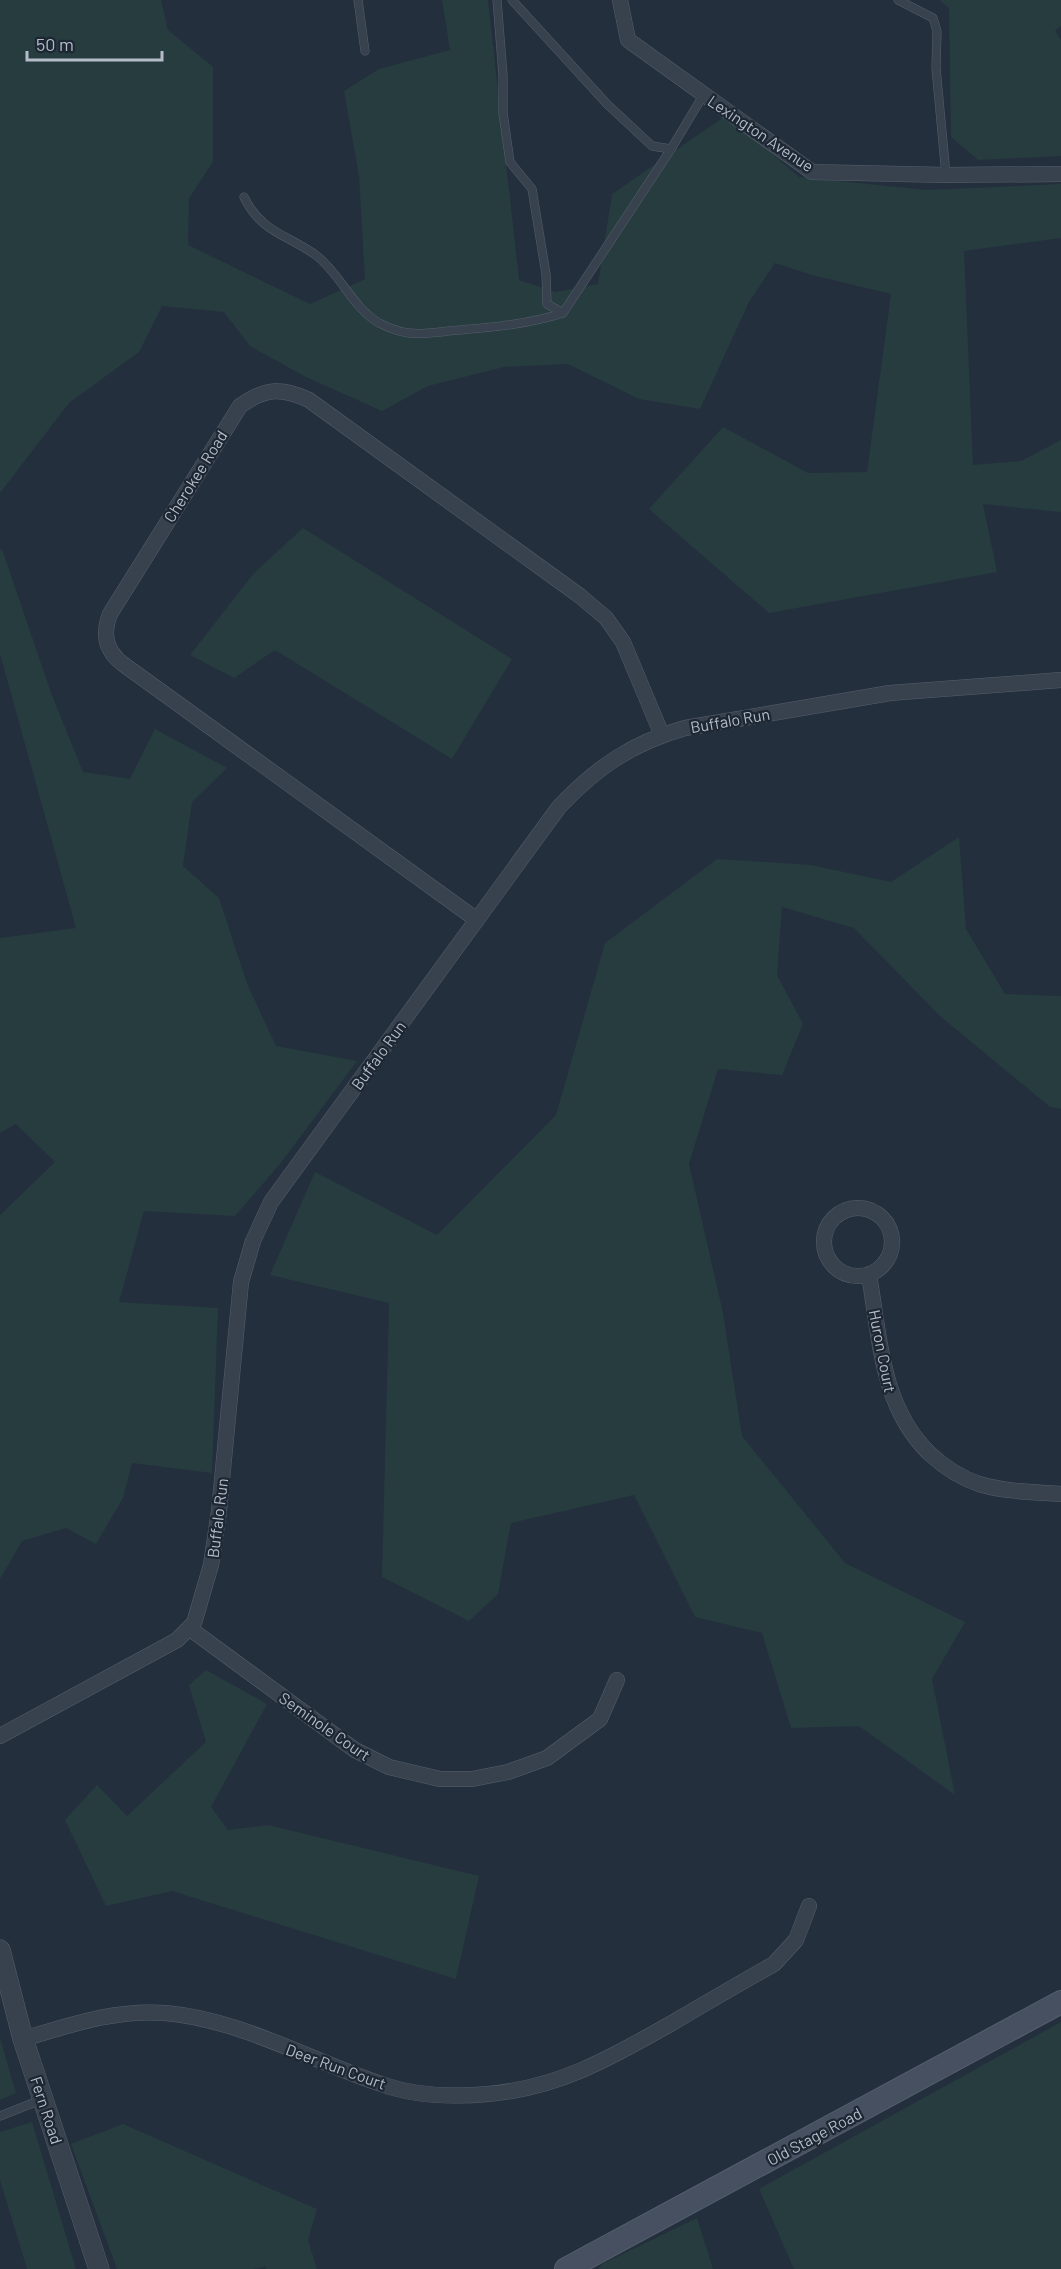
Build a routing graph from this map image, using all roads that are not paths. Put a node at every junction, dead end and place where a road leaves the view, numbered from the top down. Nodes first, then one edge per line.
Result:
1 (358, 0) edge
2 (497, 0) edge
3 (512, 0) edge
4 (620, 0) edge
5 (898, 0) edge
6 (366, 51) dead end
7 (704, 94) junction
8 (671, 149) junction
9 (1061, 174) edge
10 (946, 175) junction
11 (244, 197) dead end
12 (563, 313) junction
13 (1061, 680) edge
14 (662, 735) junction
15 (477, 920) junction
16 (869, 1275) junction
17 (1061, 1494) edge
18 (189, 1628) junction
19 (617, 1680) dead end
20 (0, 1736) edge
21 (808, 1906) dead end
22 (0, 1950) edge
23 (1061, 2002) edge
24 (23, 2038) junction
25 (43, 2099) junction
26 (0, 2116) edge
27 (99, 2269) edge
28 (566, 2269) edge

1 - 6 lane
2 - 12 lane
3 - 8 lane
4 - 7 street, Lexington Avenue
5 - 10 lane
7 - 8 lane
7 - 10 street, Lexington Avenue
8 - 12 lane
9 - 10 street, Lexington Avenue
11 - 12 lane
13 - 14 street, Buffalo Run
14 - 15 street, Buffalo Run
14 - 15 street, Cherokee Road
15 - 18 street, Buffalo Run
16 - 16 street
16 - 17 street, Huron Court
18 - 19 street, Seminole Court
18 - 20 street, Buffalo Run
21 - 24 street, Deer Run Court
22 - 24 street, Fern Road
23 - 28 main road, Old Stage Road
24 - 25 street, Fern Road
25 - 26 lane
25 - 27 street, Fern Road

